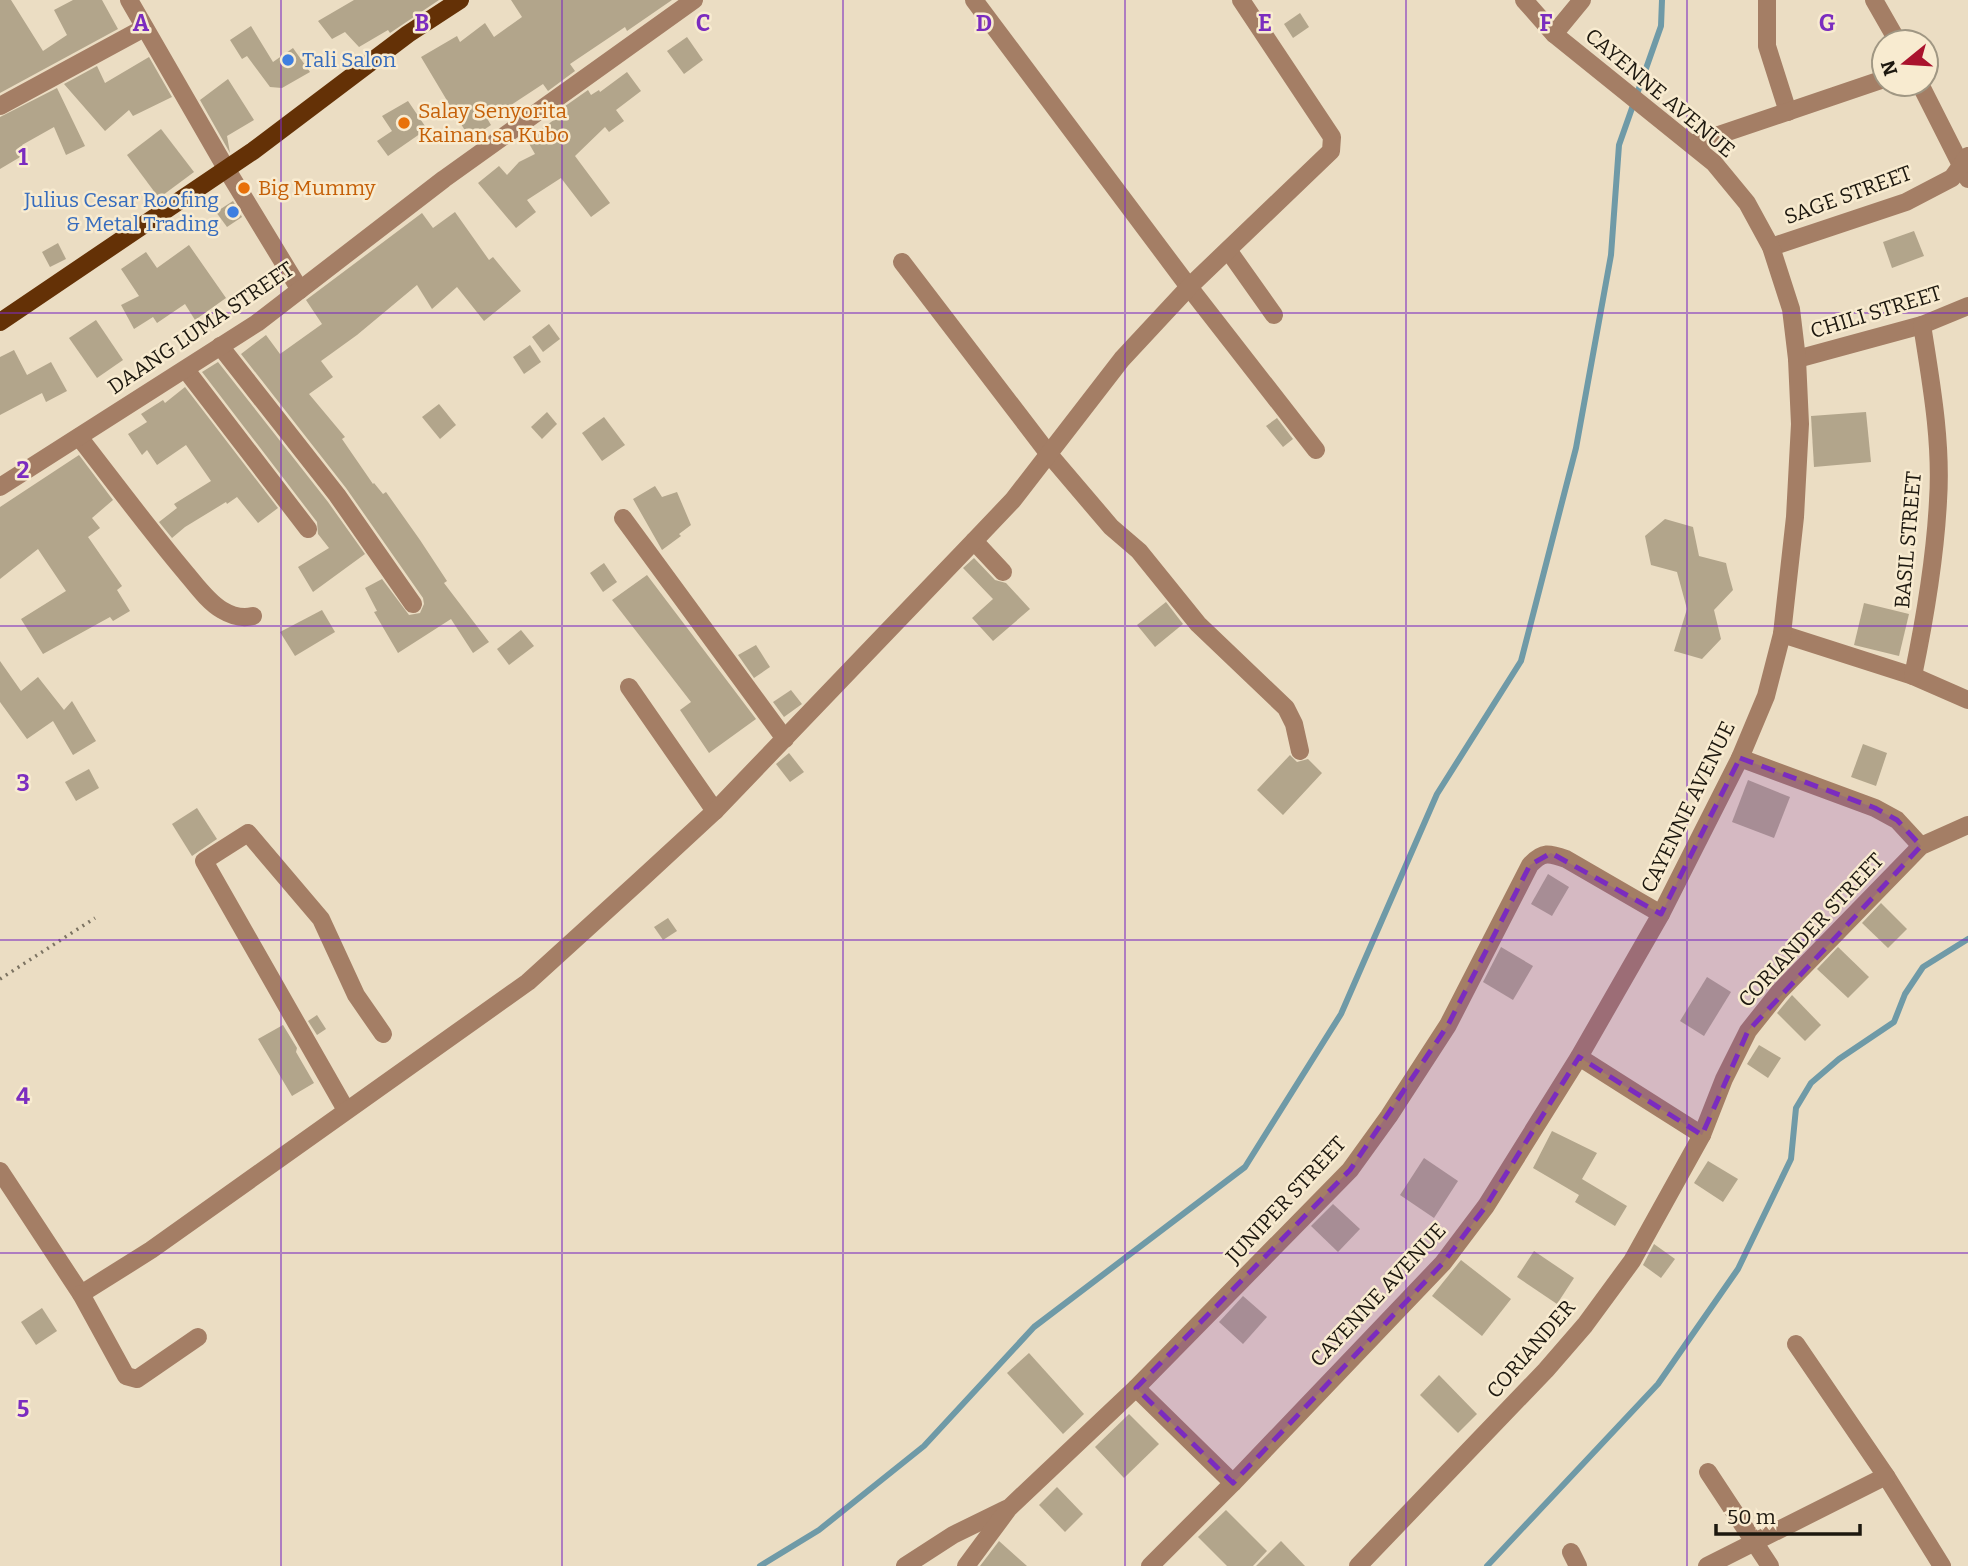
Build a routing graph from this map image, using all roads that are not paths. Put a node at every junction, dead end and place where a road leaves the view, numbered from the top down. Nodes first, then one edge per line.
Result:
1 (128, 0) edge
2 (460, 0) edge
3 (694, 0) edge
4 (974, 0) edge
5 (1241, 0) edge
6 (1524, 0) edge
7 (1582, 0) edge
8 (1768, 0) edge
9 (1874, 0) edge
10 (144, 28) junction
11 (1890, 28) edge
12 (1554, 34) junction
13 (1870, 84) edge
14 (1928, 98) edge
15 (0, 106) edge
16 (1788, 112) junction
17 (1692, 144) junction
18 (1966, 167) edge
19 (227, 170) junction
20 (1771, 247) junction
21 (1227, 250) junction
22 (902, 262) dead end
23 (1189, 287) junction
24 (300, 290) junction
25 (1968, 306) edge
26 (1274, 315) dead end
27 (0, 322) edge
28 (1922, 325) junction
29 (220, 346) junction
30 (1797, 359) junction
31 (186, 369) junction
32 (79, 437) junction
33 (1316, 450) dead end
34 (1048, 453) junction
35 (0, 486) edge
36 (624, 518) dead end
37 (308, 529) dead end
38 (974, 541) junction
39 (1003, 572) dead end
40 (413, 604) dead end
41 (253, 616) dead end
42 (1782, 634) junction
43 (1913, 676) junction
44 (629, 687) dead end
45 (1968, 700) edge
46 (786, 740) junction
47 (1300, 751) dead end
48 (1740, 758) junction
49 (715, 811) junction
50 (1968, 825) edge
51 (1922, 846) junction
52 (1661, 914) junction
53 (383, 1034) dead end
54 (1579, 1057) junction
55 (346, 1110) junction
56 (1702, 1135) junction
57 (0, 1171) edge
58 (81, 1294) junction
59 (198, 1337) dead end
60 (1796, 1344) dead end
61 (1136, 1388) junction
62 (1708, 1472) dead end
63 (1886, 1476) junction
64 (1233, 1483) junction
65 (1009, 1508) junction
66 (1755, 1543) junction
67 (905, 1566) edge
68 (966, 1566) edge
69 (1150, 1566) edge
70 (1358, 1566) edge
71 (1707, 1566) edge
72 (1770, 1566) edge
73 (1942, 1566) edge

1 - 10 street
2 - 19 main road
3 - 24 street, DAANG LUMA STREET
4 - 23 street
5 - 21 street
6 - 12 street, CAYENNE AVENUE
7 - 12 street
8 - 16 street
9 - 11 street
10 - 15 street
10 - 19 street
12 - 17 street, CAYENNE AVENUE
13 - 16 street
14 - 18 street
16 - 17 street
17 - 20 street, CAYENNE AVENUE
18 - 20 street, SAGE STREET
19 - 24 street
19 - 27 main road
20 - 30 street, CAYENNE AVENUE
21 - 23 street
21 - 26 street
22 - 34 street
23 - 33 street
23 - 34 street
24 - 29 street, DAANG LUMA STREET
25 - 28 street, CHILI STREET
28 - 30 street, CHILI STREET
28 - 43 street, BASIL STREET
29 - 31 street, DAANG LUMA STREET
29 - 40 street
30 - 42 street, CAYENNE AVENUE
31 - 32 street, DAANG LUMA STREET
31 - 37 street
32 - 35 street, DAANG LUMA STREET
32 - 41 street
34 - 38 street
34 - 47 street
36 - 46 street
38 - 39 street
38 - 46 street
42 - 43 street
42 - 48 street, CAYENNE AVENUE
43 - 45 street
44 - 49 street
46 - 49 street
48 - 51 street
48 - 52 street, CAYENNE AVENUE
49 - 55 street
50 - 51 street, CORIANDER STREET
51 - 56 street, CORIANDER STREET
52 - 54 street, CAYENNE AVENUE
52 - 61 street, JUNIPER STREET
53 - 55 street
54 - 56 street
54 - 64 street, CAYENNE AVENUE
55 - 58 street
56 - 70 street, CORIANDER
57 - 58 street
58 - 59 street
60 - 63 street
61 - 64 street
61 - 65 street, JUNIPER STREET
62 - 66 street
63 - 66 street
63 - 73 street
64 - 69 street, CAYENNE AVENUE
65 - 67 street
65 - 68 street, JUNIPER STREET
66 - 71 street
66 - 72 street

